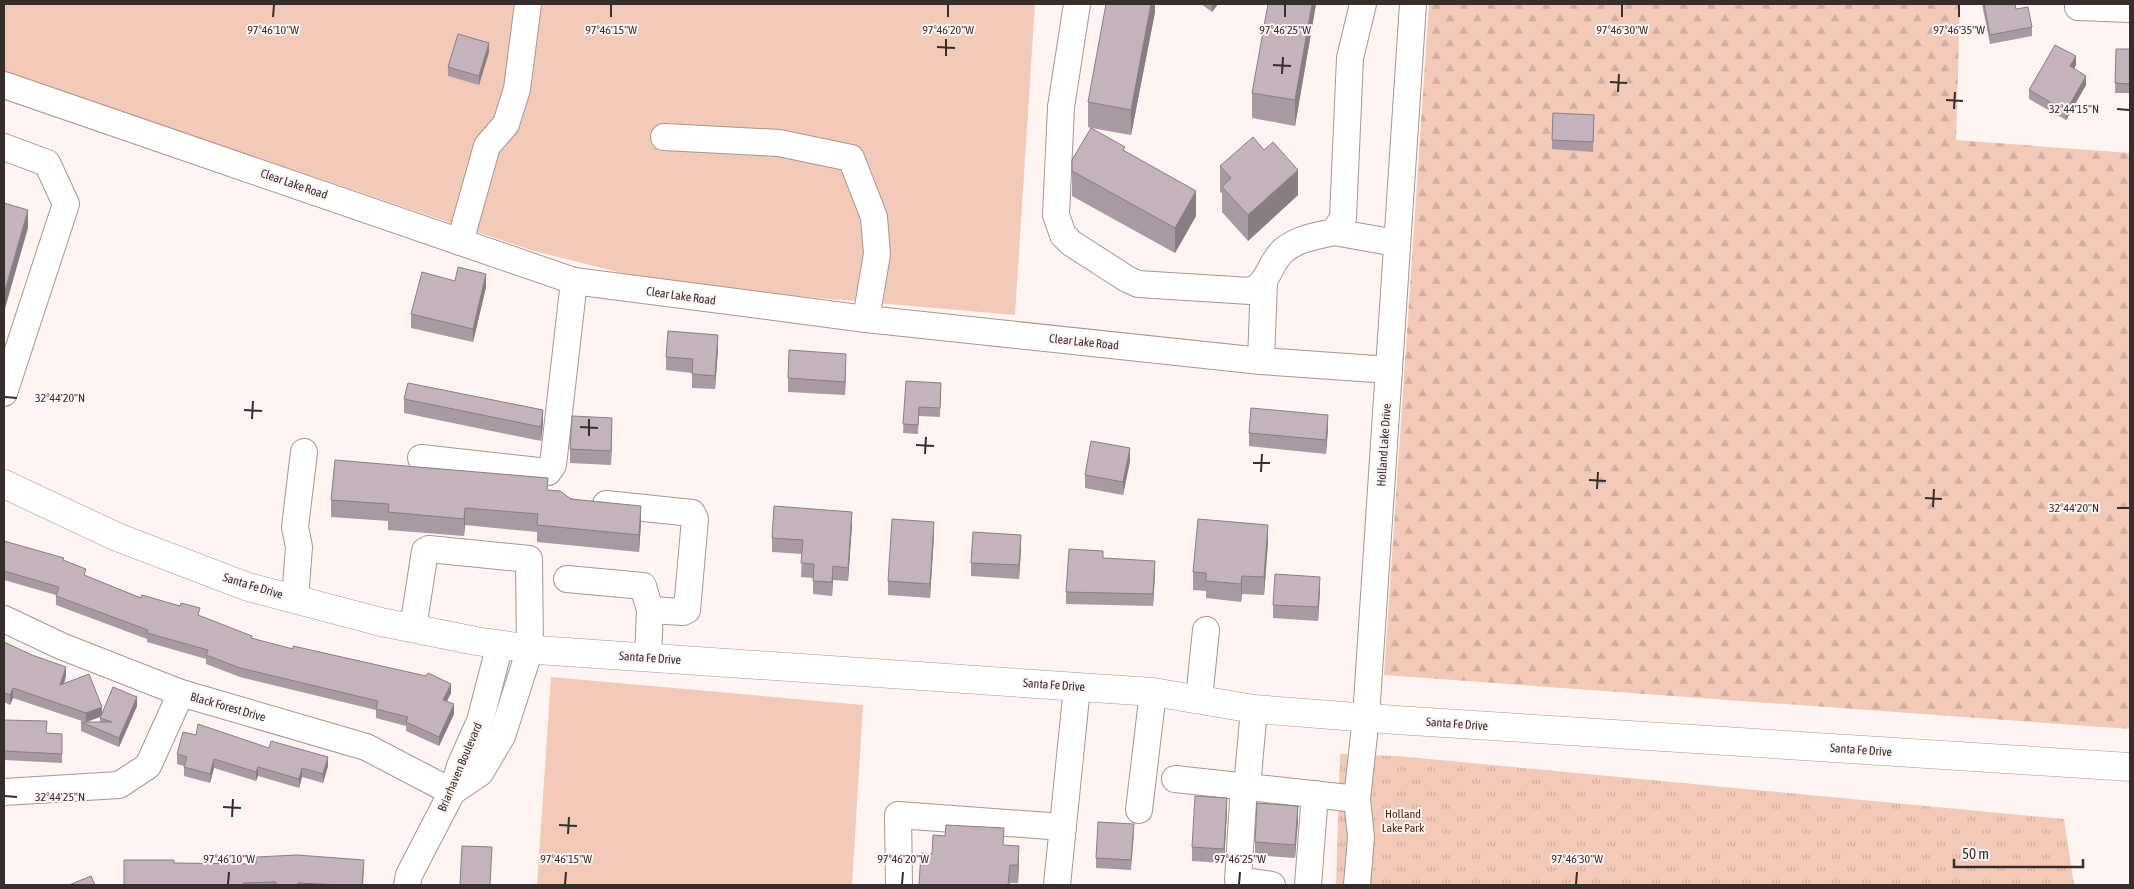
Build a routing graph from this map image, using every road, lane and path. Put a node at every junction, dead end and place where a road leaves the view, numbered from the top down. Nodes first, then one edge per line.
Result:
1 (528, 4) edge
2 (1078, 4) edge
3 (1363, 4) edge
4 (1413, 4) edge
5 (2078, 4) edge
6 (2130, 9) edge
7 (4, 85) edge
8 (664, 136) dead end
9 (4, 147) edge
10 (1334, 232) junction
11 (460, 242) junction
12 (1396, 243) junction
13 (574, 281) junction
14 (1264, 281) junction
15 (866, 319) junction
16 (1261, 361) junction
17 (1389, 370) junction
18 (4, 393) edge
19 (304, 452) dead end
20 (421, 458) dead end
21 (4, 484) edge
22 (583, 502) edge
23 (567, 578) dead end
24 (295, 599) junction
25 (650, 610) junction
26 (4, 619) edge
27 (413, 628) junction
28 (1206, 630) dead end
29 (500, 644) junction
30 (530, 649) junction
31 (648, 657) junction
32 (1077, 687) junction
33 (1153, 692) junction
34 (181, 693) junction
35 (1199, 699) junction
36 (1254, 709) junction
37 (1366, 717) junction
38 (2130, 767) edge
39 (1175, 779) dead end
40 (1246, 786) junction
41 (4, 792) edge
42 (452, 792) junction
43 (1316, 794) junction
44 (1357, 798) junction
45 (1139, 810) dead end
46 (1063, 827) junction
47 (407, 885) edge
48 (899, 885) edge
49 (1057, 885) edge
50 (1272, 885) edge
51 (1308, 885) edge
52 (1357, 885) edge

1 - 11 street
2 - 14 street
3 - 10 street
4 - 12 street, Holland Lake Drive
5 - 6 street
7 - 11 street, Clear Lake Road
8 - 15 street
9 - 18 street
10 - 12 street
10 - 14 street
11 - 13 street, Clear Lake Road
12 - 17 street, Holland Lake Drive
13 - 15 street, Clear Lake Road
13 - 20 street
14 - 16 street
15 - 16 street, Clear Lake Road
16 - 17 street, Clear Lake Road
17 - 37 street, Holland Lake Drive
19 - 24 street
21 - 24 main road, Santa Fe Drive
22 - 25 street
23 - 25 street
24 - 27 main road, Santa Fe Drive
25 - 31 street
26 - 34 street, Black Forest Drive
27 - 29 main road, Santa Fe Drive
27 - 30 street
28 - 35 street
29 - 30 main road, Santa Fe Drive
29 - 42 street, Briarhaven Boulevard
30 - 31 main road, Santa Fe Drive
30 - 42 street
31 - 32 main road, Santa Fe Drive
32 - 33 main road, Santa Fe Drive
32 - 46 street
33 - 35 main road, Santa Fe Drive
33 - 45 street
34 - 41 street
34 - 42 street, Black Forest Drive
35 - 36 main road, Santa Fe Drive
36 - 37 main road, Santa Fe Drive
36 - 40 street
37 - 38 main road, Santa Fe Drive
37 - 44 street, Holland Lake Drive
39 - 40 street
40 - 43 street
40 - 50 street
42 - 47 street, Briarhaven Boulevard
43 - 44 street
43 - 51 street
44 - 52 street, Holland Lake Drive
46 - 48 street
46 - 49 street

